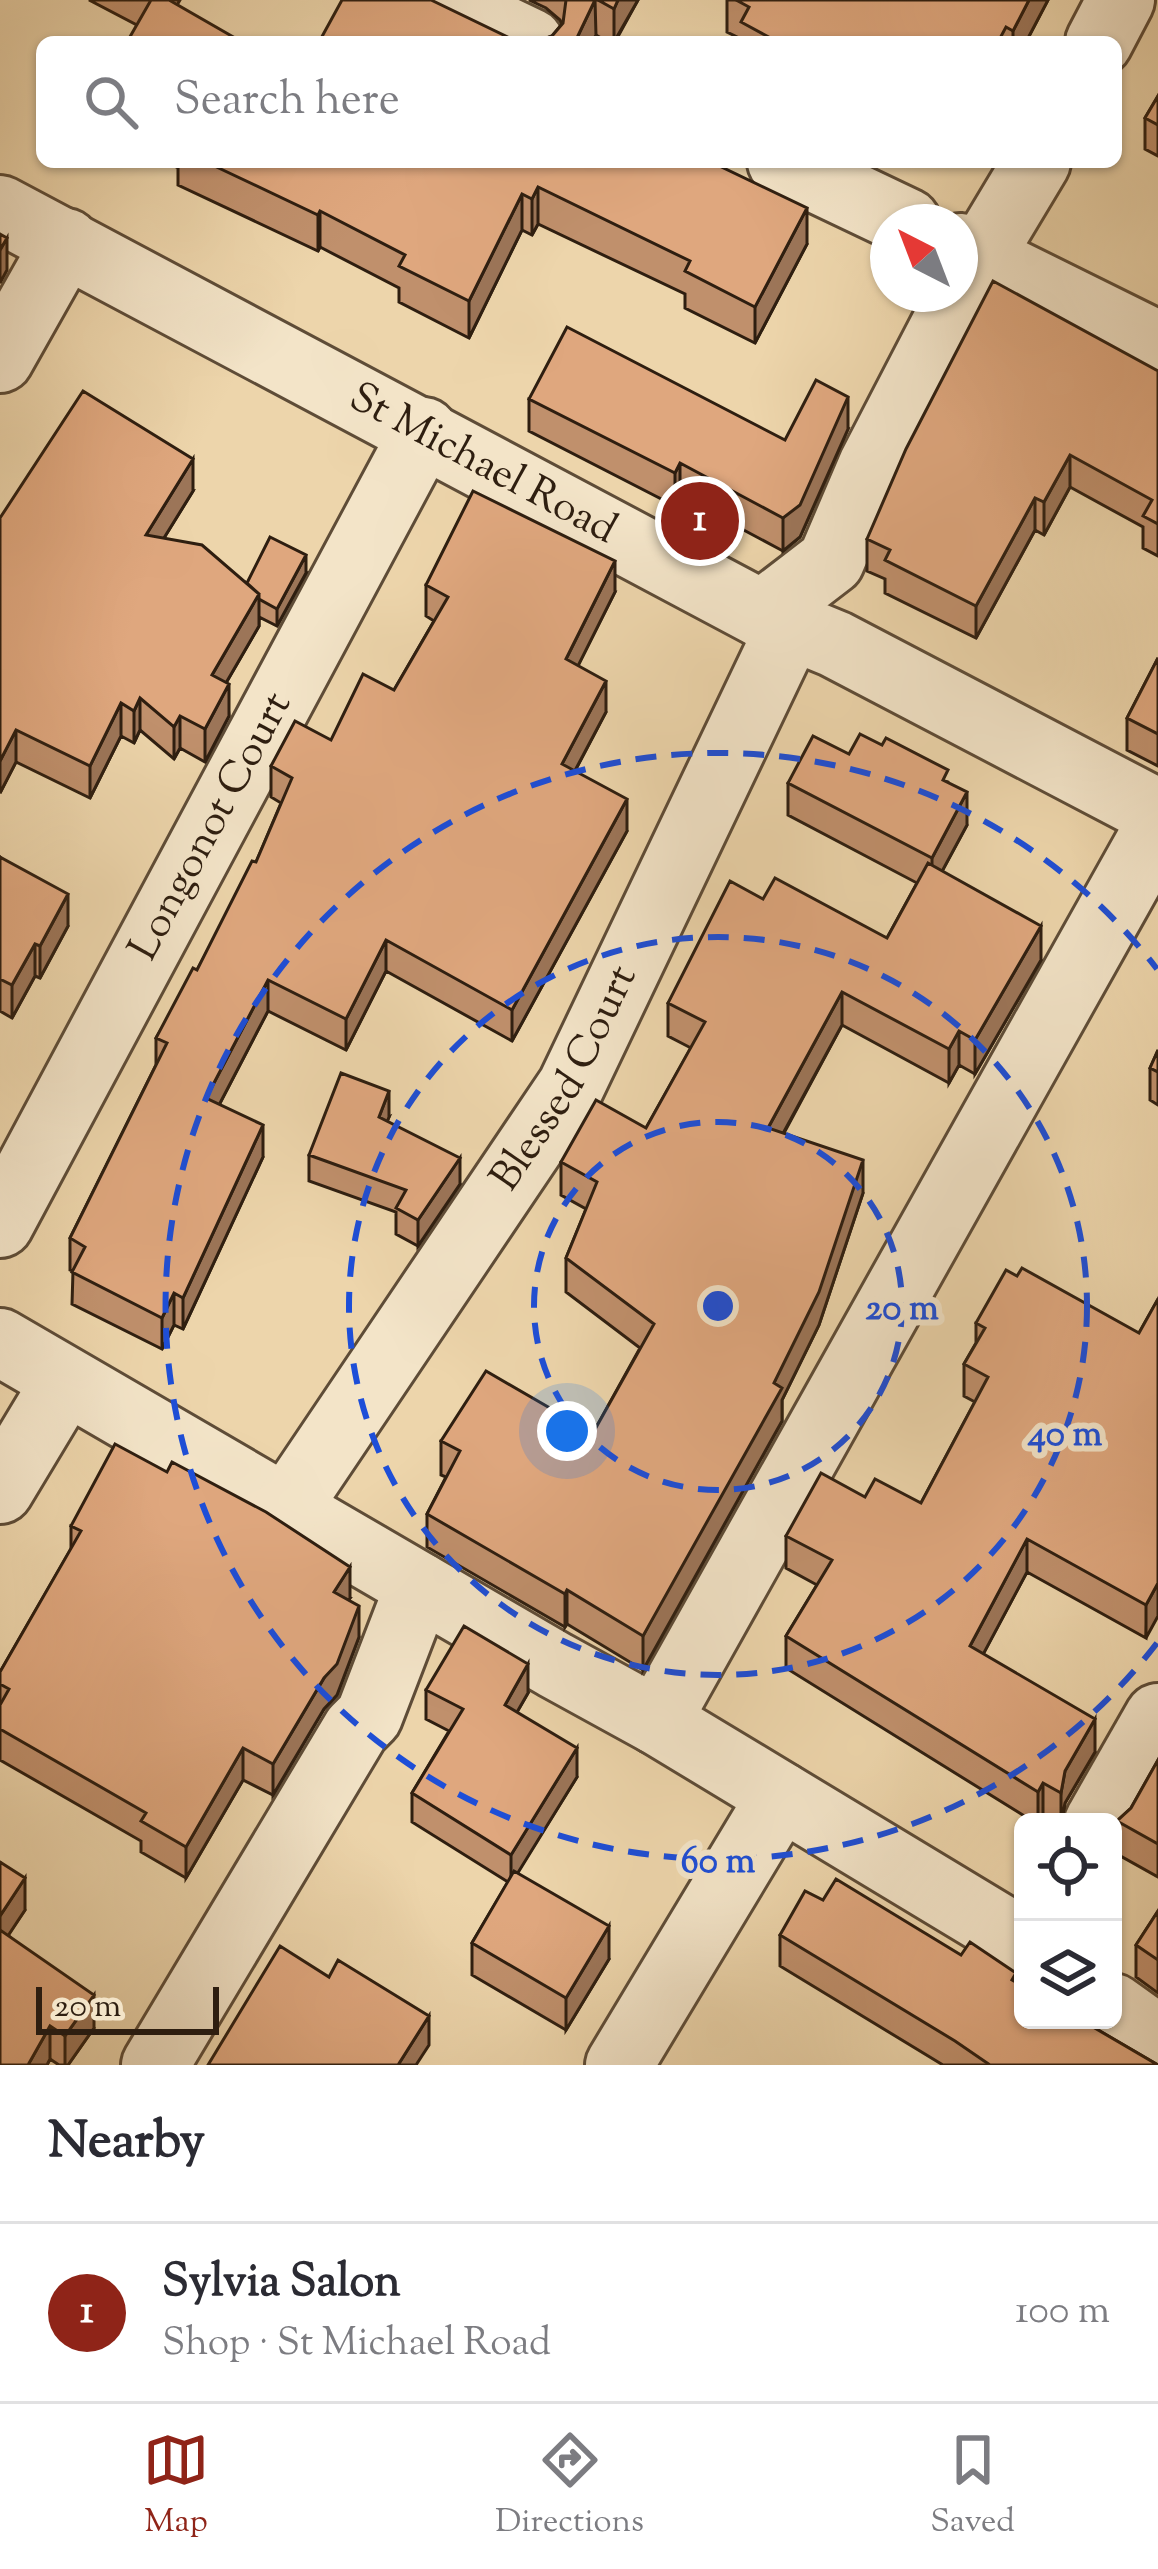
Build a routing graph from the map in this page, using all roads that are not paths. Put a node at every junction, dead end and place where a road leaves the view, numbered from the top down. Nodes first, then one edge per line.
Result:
1 (442, 0) edge
2 (1121, 0) edge
3 (517, 36) edge
4 (1103, 36) edge
5 (794, 168) edge
6 (1033, 168) edge
7 (870, 204) edge
8 (0, 208) edge
9 (978, 241) edge
10 (66, 242) junction
11 (978, 256) edge
12 (942, 312) edge
13 (1158, 345) edge
14 (0, 359) edge
15 (424, 431) junction
16 (777, 618) junction
17 (1158, 812) edge
18 (1158, 827) edge
19 (0, 1224) edge
20 (0, 1342) edge
21 (65, 1382) junction
22 (0, 1490) edge
23 (287, 1506) junction
24 (418, 1586) junction
25 (1158, 1717) edge
26 (657, 1721) junction
27 (781, 1796) junction
28 (1103, 1813) edge
29 (1014, 1937) edge
30 (1122, 2013) edge
31 (1158, 2039) edge
32 (154, 2065) edge
33 (619, 2065) edge

1 - 3 street
2 - 4 street
5 - 7 street
6 - 9 street
8 - 10 street, St Michael Road
10 - 14 street
10 - 15 street, St Michael Road
11 - 13 street
12 - 16 street
15 - 16 street, St Michael Road
15 - 19 street, Longonot Court
16 - 17 street, St Michael Road
16 - 23 street, Blessed Court
18 - 26 street
20 - 21 street
21 - 22 street
21 - 23 street
23 - 24 street
24 - 26 street
24 - 32 street
25 - 28 street
26 - 27 street
27 - 29 street
27 - 33 street
30 - 31 street

